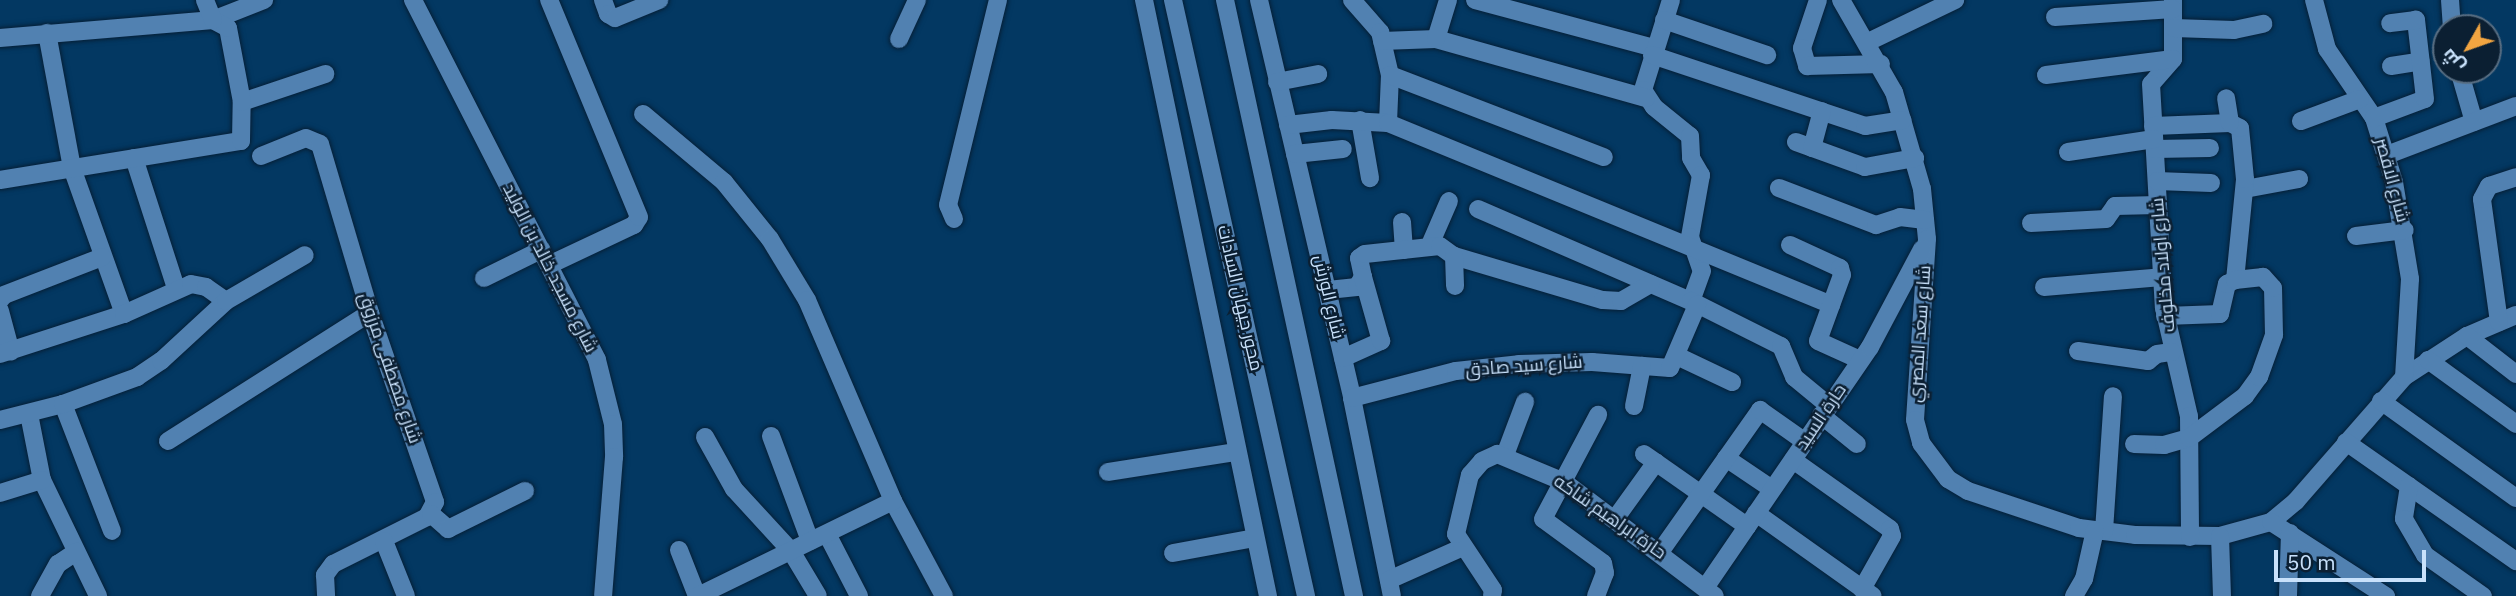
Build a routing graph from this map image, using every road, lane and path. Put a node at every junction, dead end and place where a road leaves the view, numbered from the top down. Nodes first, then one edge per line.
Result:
1 (205, 0) edge
2 (264, 0) edge
3 (414, 0) edge
4 (550, 0) edge
5 (603, 0) edge
6 (659, 0) edge
7 (916, 0) edge
8 (998, 0) edge
9 (1144, 0) edge
10 (1173, 0) edge
11 (1225, 0) edge
12 (1259, 0) edge
13 (1352, 0) edge
14 (1448, 0) edge
15 (1475, 0) edge
16 (1671, 0) edge
17 (1818, 0) edge
18 (1841, 0) edge
19 (1955, 0) edge
20 (2314, 0) edge
21 (2173, 4) edge
22 (2055, 17) dead end
23 (213, 19) junction
24 (1664, 20) junction
25 (2390, 23) dead end
26 (2263, 24) dead end
27 (2174, 28) junction
28 (47, 33) junction
29 (0, 38) edge
30 (899, 39) dead end
31 (1436, 39) junction
32 (1382, 41) junction
33 (1868, 42) junction
34 (1653, 51) junction
35 (1767, 55) dead end
36 (2173, 60) junction
37 (2421, 61) junction
38 (1881, 64) junction
39 (2391, 66) dead end
40 (324, 74) dead end
41 (1318, 74) dead end
42 (1390, 75) junction
43 (2046, 75) dead end
44 (1277, 82) junction
45 (2463, 84) edge
46 (2226, 97) dead end
47 (1646, 98) junction
48 (2360, 99) junction
49 (242, 102) junction
50 (2516, 106) edge
51 (1822, 111) junction
52 (643, 114) dead end
53 (2374, 118) junction
54 (1360, 120) junction
55 (1903, 120) junction
56 (2301, 121) dead end
57 (2230, 122) junction
58 (2474, 122) junction
59 (1388, 123) junction
60 (1288, 125) junction
61 (2154, 138) junction
62 (2210, 148) dead end
63 (1343, 149) dead end
64 (2068, 152) dead end
65 (1295, 154) junction
66 (2387, 155) junction
67 (261, 156) dead end
68 (1604, 157) dead end
69 (134, 158) junction
70 (1915, 158) junction
71 (72, 168) junction
72 (2516, 177) edge
73 (1370, 178) dead end
74 (2299, 179) dead end
75 (0, 180) edge
76 (2157, 181) junction
77 (2211, 183) dead end
78 (1779, 188) dead end
79 (2245, 190) junction
80 (1449, 201) dead end
81 (2158, 205) junction
82 (1478, 209) dead end
83 (954, 219) dead end
84 (1925, 220) junction
85 (1402, 222) dead end
86 (2031, 223) dead end
87 (2405, 230) junction
88 (2356, 236) dead end
89 (1927, 239) junction
90 (1790, 245) dead end
91 (1429, 247) junction
92 (1695, 247) junction
93 (1404, 250) junction
94 (305, 255) dead end
95 (1454, 256) junction
96 (102, 257) junction
97 (545, 258) junction
98 (1363, 277) junction
99 (2162, 277) junction
100 (484, 278) dead end
101 (2235, 280) junction
102 (1650, 284) junction
103 (1455, 286) dead end
104 (2044, 287) dead end
105 (176, 288) junction
106 (1328, 290) junction
107 (0, 300) edge
108 (226, 301) junction
109 (1694, 303) junction
110 (1831, 305) junction
111 (0, 311) edge
112 (370, 313) junction
113 (124, 314) junction
114 (2165, 316) junction
115 (2507, 318) edge
116 (2467, 336) junction
117 (2078, 351) dead end
118 (2172, 352) junction
119 (5, 353) edge
120 (1677, 356) junction
121 (1343, 358) junction
122 (1860, 360) junction
123 (2428, 360) junction
124 (1642, 366) junction
125 (2516, 374) edge
126 (2404, 377) junction
127 (1732, 382) dead end
128 (2113, 396) dead end
129 (1352, 398) junction
130 (2381, 401) junction
131 (1525, 402) dead end
132 (64, 404) junction
133 (1634, 406) dead end
134 (1825, 410) junction
135 (29, 414) junction
136 (1598, 415) dead end
137 (0, 421) edge
138 (2516, 424) edge
139 (771, 436) dead end
140 (705, 437) dead end
141 (2189, 438) junction
142 (1804, 441) junction
143 (169, 442) dead end
144 (2346, 442) junction
145 (1857, 444) dead end
146 (2134, 444) dead end
147 (1235, 453) junction
148 (1505, 455) junction
149 (1727, 458) junction
150 (1793, 460) junction
151 (1108, 472) dead end
152 (42, 480) junction
153 (1563, 481) junction
154 (2409, 486) junction
155 (1772, 489) junction
156 (525, 491) dead end
157 (0, 493) edge
158 (1702, 494) junction
159 (2516, 498) edge
160 (893, 501) junction
161 (431, 514) junction
162 (1615, 519) junction
163 (1752, 519) junction
164 (2271, 522) junction
165 (2100, 530) junction
166 (112, 531) dead end
167 (2290, 533) junction
168 (2220, 536) junction
169 (819, 537) junction
170 (2190, 537) junction
171 (1255, 538) junction
172 (384, 541) junction
173 (1461, 548) junction
174 (679, 550) dead end
175 (791, 551) junction
176 (76, 552) junction
177 (1660, 552) junction
178 (1173, 553) dead end
179 (2516, 561) edge
180 (1391, 588) edge
181 (1710, 592) edge
182 (1867, 593) edge
183 (40, 596) edge
184 (98, 596) edge
185 (326, 596) edge
186 (406, 596) edge
187 (603, 596) edge
188 (697, 596) edge
189 (818, 596) edge
190 (859, 596) edge
191 (944, 596) edge
192 (1268, 596) edge
193 (1306, 596) edge
194 (1354, 596) edge
195 (1492, 596) edge
196 (1596, 596) edge
197 (2074, 596) edge
198 (2222, 596) edge
199 (2288, 596) edge
200 (2386, 596) edge
201 (2483, 596) edge

1 - 23 street
2 - 23 street
3 - 97 street, شارع مسجد خالد بن الوليد
4 - 97 street
5 - 6 street
7 - 30 street
8 - 83 street
9 - 147 street
10 - 193 street, محور جيهان السادات
11 - 194 street
12 - 44 street, شارع الورش
13 - 32 street
14 - 31 street
15 - 34 street
16 - 24 street
17 - 38 street
18 - 33 street, شارع سعد المصري
19 - 33 street
20 - 48 street, شارع الاقصر
21 - 22 street
21 - 27 street
23 - 28 street
23 - 49 street
24 - 34 street
24 - 35 street
25 - 37 street
26 - 27 street
27 - 36 street
28 - 29 street
28 - 71 street
31 - 32 street
31 - 47 street
32 - 42 street
33 - 38 street, شارع سعد المصري
34 - 47 street
34 - 51 street
36 - 43 street
36 - 61 street, شارع اولاد مخلوف
37 - 39 street
37 - 53 street
38 - 55 street, شارع سعد المصري
40 - 49 street
41 - 44 street
42 - 59 street
42 - 68 street
44 - 60 street, شارع الورش
45 - 58 street
46 - 57 street
47 - 92 street
48 - 53 street, شارع الاقصر
48 - 56 street
49 - 69 street
50 - 58 street
51 - 55 street
51 - 70 street
52 - 160 street
53 - 66 street, شارع الاقصر
54 - 59 street
54 - 60 street
54 - 73 street
55 - 70 street, شارع سعد المصري
57 - 61 street
57 - 79 street
58 - 66 street
59 - 92 street
60 - 65 street, شارع الورش
61 - 62 street
61 - 64 street
61 - 76 street, شارع اولاد مخلوف
63 - 65 street
65 - 106 street, شارع الورش
66 - 87 street, شارع الاقصر
67 - 112 street, شارع مصطفى مرزوق
69 - 71 street
69 - 105 street
70 - 84 street, شارع سعد المصري
71 - 75 street
71 - 96 street
72 - 115 street
74 - 79 street
76 - 77 street
76 - 81 street, شارع اولاد مخلوف
78 - 84 street
79 - 101 street
80 - 91 street
81 - 86 street
81 - 99 street, شارع اولاد مخلوف
82 - 102 street
84 - 89 street, شارع سعد المصري
85 - 93 street
87 - 88 street
87 - 126 street, شارع الاقصر
89 - 122 street, حارة السيد
89 - 165 street, شارع سعد المصري
90 - 110 street
91 - 93 street
91 - 95 street
92 - 109 street
92 - 110 street
93 - 98 street
94 - 108 street
95 - 102 street
95 - 103 street
96 - 107 street
96 - 113 street
97 - 100 street
97 - 187 street, شارع مسجد خالد بن الوليد
98 - 106 street
98 - 121 street
99 - 104 street
99 - 114 street, شارع اولاد مخلوف
101 - 114 street
101 - 141 street
102 - 109 street
105 - 108 street
105 - 113 street
106 - 121 street, شارع الورش
108 - 132 street
109 - 120 street
109 - 134 street
110 - 122 street
111 - 119 street
112 - 143 street
112 - 161 street, شارع مصطفى مرزوق
113 - 119 street
114 - 118 street, شارع اولاد مخلوف
115 - 116 street, شارع سعد المصري
116 - 123 street, شارع سعد المصري
116 - 125 street
117 - 118 street
118 - 141 street, شارع اولاد مخلوف
120 - 124 street, شارع سيد صادق
120 - 127 street
121 - 129 street, شارع الورش
122 - 134 street, حارة السيد
123 - 126 street, شارع سعد المصري
123 - 138 street
124 - 129 street, شارع سيد صادق
124 - 133 street
126 - 130 street, شارع سعد المصري
128 - 165 street
129 - 180 street, شارع الورش
130 - 144 street, شارع سعد المصري
130 - 159 street
131 - 148 street
132 - 135 street
132 - 166 street
134 - 142 street, حارة السيد
134 - 145 street
135 - 137 street
135 - 152 street
136 - 153 street
139 - 169 street
140 - 175 street
141 - 146 street
141 - 170 street, شارع اولاد مخلوف
142 - 149 street
142 - 150 street, حارة السيد
144 - 154 street
144 - 164 street, شارع سعد المصري
147 - 151 street
147 - 171 street
148 - 153 street, حارة ابراهيم شاكه
148 - 173 street
149 - 155 street
149 - 158 street
150 - 155 street, حارة السيد
150 - 182 street
152 - 157 street
152 - 176 street
153 - 162 street, حارة ابراهيم شاكه
153 - 196 street
154 - 179 street
154 - 201 street
155 - 163 street, حارة السيد
156 - 161 street
158 - 162 street
158 - 163 street
158 - 177 street
160 - 169 street
160 - 191 street
161 - 172 street
162 - 177 street, حارة ابراهيم شاكه
163 - 181 street, حارة السيد
163 - 182 street
164 - 167 street
164 - 168 street, شارع سعد المصري
165 - 170 street, شارع سعد المصري
165 - 197 street
167 - 199 street
167 - 200 street
168 - 170 street, شارع سعد المصري
168 - 198 street
169 - 175 street
169 - 190 street
171 - 178 street
171 - 192 street
172 - 185 street
172 - 186 street
173 - 180 street
173 - 195 street
174 - 188 street
175 - 188 street
175 - 189 street
176 - 183 street
176 - 184 street
177 - 181 street, حارة ابراهيم شاكه

